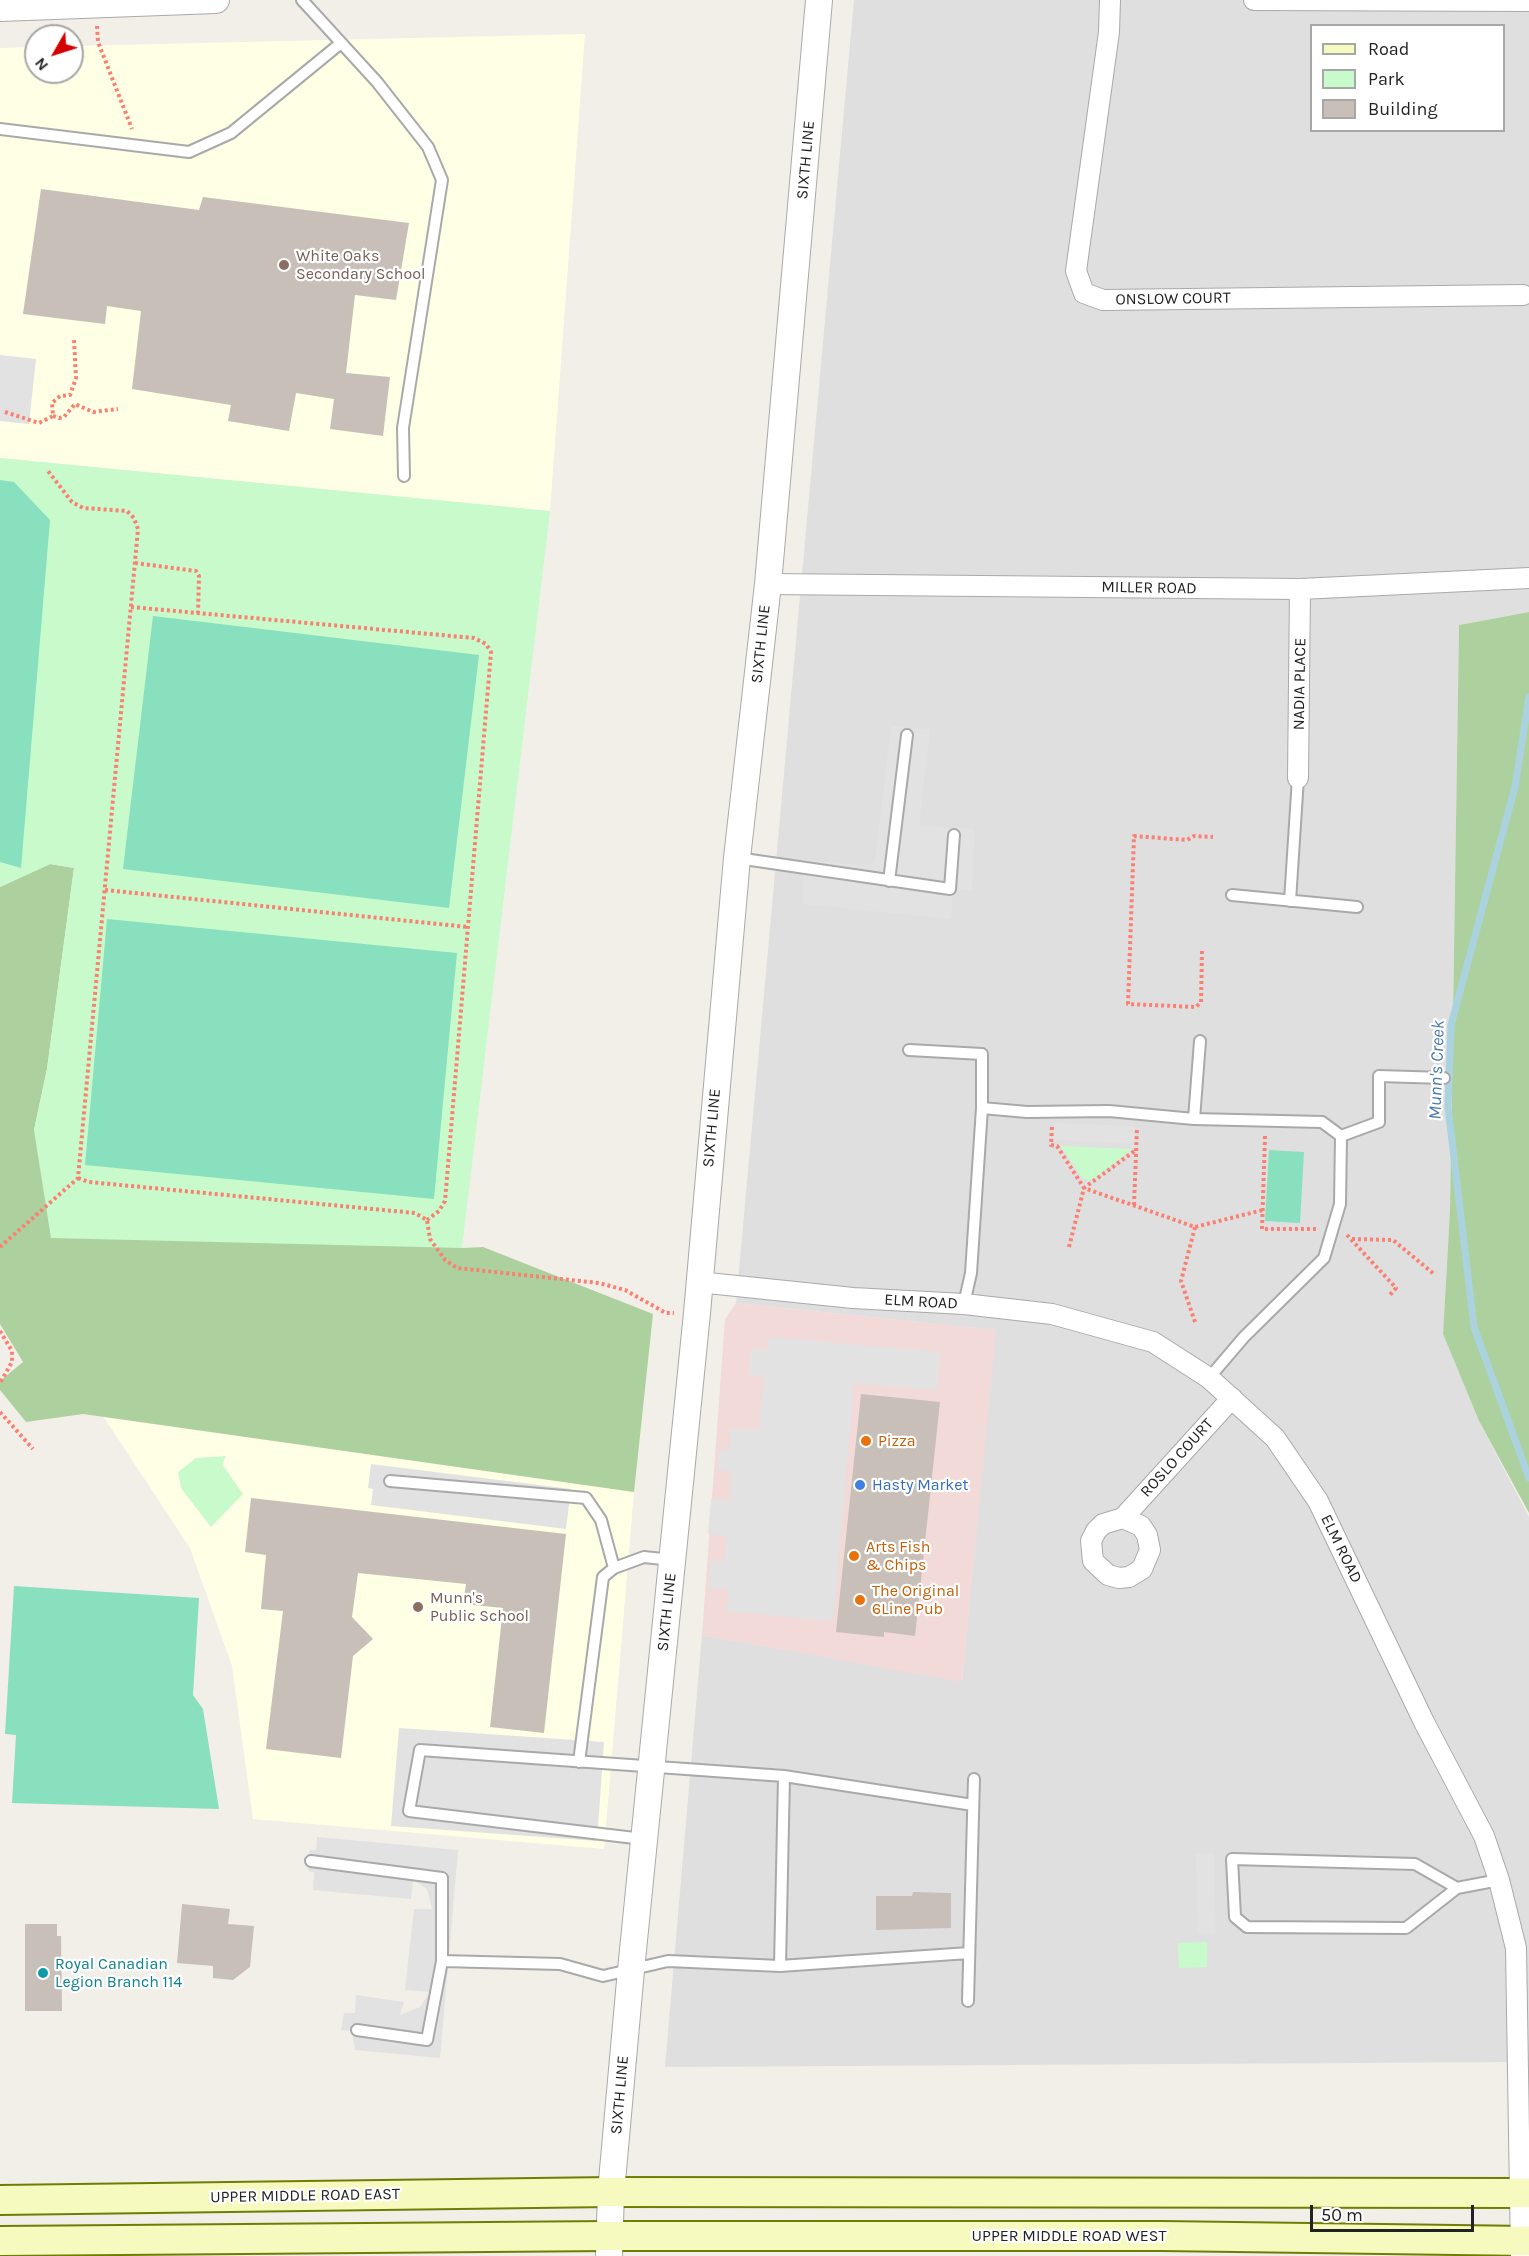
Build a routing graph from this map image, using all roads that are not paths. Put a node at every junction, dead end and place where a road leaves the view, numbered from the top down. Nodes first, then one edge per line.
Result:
1 (216, 0) edge
2 (302, 0) edge
3 (819, 0) edge
4 (1110, 0) edge
5 (1254, 0) edge
6 (1529, 1) edge
7 (0, 8) edge
8 (341, 43) junction
9 (0, 129) edge
10 (1523, 295) dead end
11 (404, 476) dead end
12 (1529, 578) edge
13 (768, 584) junction
14 (1300, 589) junction
15 (906, 735) dead end
16 (1298, 778) joint
17 (954, 835) dead end
18 (737, 858) junction
19 (889, 881) junction
20 (1232, 895) dead end
21 (1290, 901) junction
22 (1357, 907) dead end
23 (1200, 1041) dead end
24 (909, 1050) dead end
25 (1444, 1078) dead end
26 (982, 1108) junction
27 (1194, 1119) junction
28 (1341, 1136) junction
29 (698, 1281) junction
30 (964, 1304) junction
31 (1209, 1378) junction
32 (1232, 1398) junction
33 (390, 1481) dead end
34 (1123, 1518) dead end
35 (672, 1560) junction
36 (614, 1568) junction
37 (579, 1762) junction
38 (652, 1768) junction
39 (784, 1776) junction
40 (974, 1779) dead end
41 (973, 1805) junction
42 (645, 1840) junction
43 (311, 1861) dead end
44 (1499, 1880) junction
45 (1457, 1888) junction
46 (969, 1953) junction
47 (442, 1960) junction
48 (780, 1966) junction
49 (631, 1970) junction
50 (968, 2001) dead end
51 (357, 2030) dead end
52 (611, 2192) junction
53 (1525, 2193) edge
54 (0, 2200) edge
55 (0, 2241) edge
56 (609, 2246) edge
57 (1524, 2246) edge

1 - 7 street
2 - 8 lane
3 - 13 street, SIXTH LINE
4 - 10 street, ONSLOW COURT
5 - 6 street
8 - 9 lane
8 - 11 lane
12 - 14 street, MILLER ROAD
13 - 14 street, MILLER ROAD
13 - 18 street, SIXTH LINE
14 - 16 street, NADIA PLACE
15 - 19 lane
16 - 21 lane
17 - 19 lane
18 - 19 lane
18 - 29 street, SIXTH LINE
20 - 21 lane
21 - 22 lane
23 - 27 lane
24 - 26 lane
25 - 28 lane
26 - 27 lane
26 - 30 lane
27 - 28 lane
28 - 31 lane
29 - 30 street, ELM ROAD
29 - 35 street, SIXTH LINE
30 - 31 street, ELM ROAD
31 - 32 street, ELM ROAD
32 - 34 street, ROSLO COURT
32 - 44 street, ELM ROAD
33 - 36 lane
35 - 36 lane
35 - 38 street, SIXTH LINE
36 - 37 lane
37 - 38 lane
37 - 42 lane
38 - 39 lane
38 - 42 street, SIXTH LINE
39 - 41 lane
39 - 48 lane
40 - 41 lane
41 - 46 lane
42 - 49 street, SIXTH LINE
43 - 47 lane
44 - 45 lane
44 - 53 street, ELM ROAD
45 - 45 lane
46 - 48 lane
46 - 50 lane
47 - 49 lane
47 - 51 lane
48 - 49 lane
49 - 52 street, SIXTH LINE
52 - 53 main road
52 - 54 main road, UPPER MIDDLE ROAD EAST
52 - 56 street, SIXTH LINE
53 - 57 street, ELM ROAD
55 - 56 main road
56 - 57 main road, UPPER MIDDLE ROAD WEST

